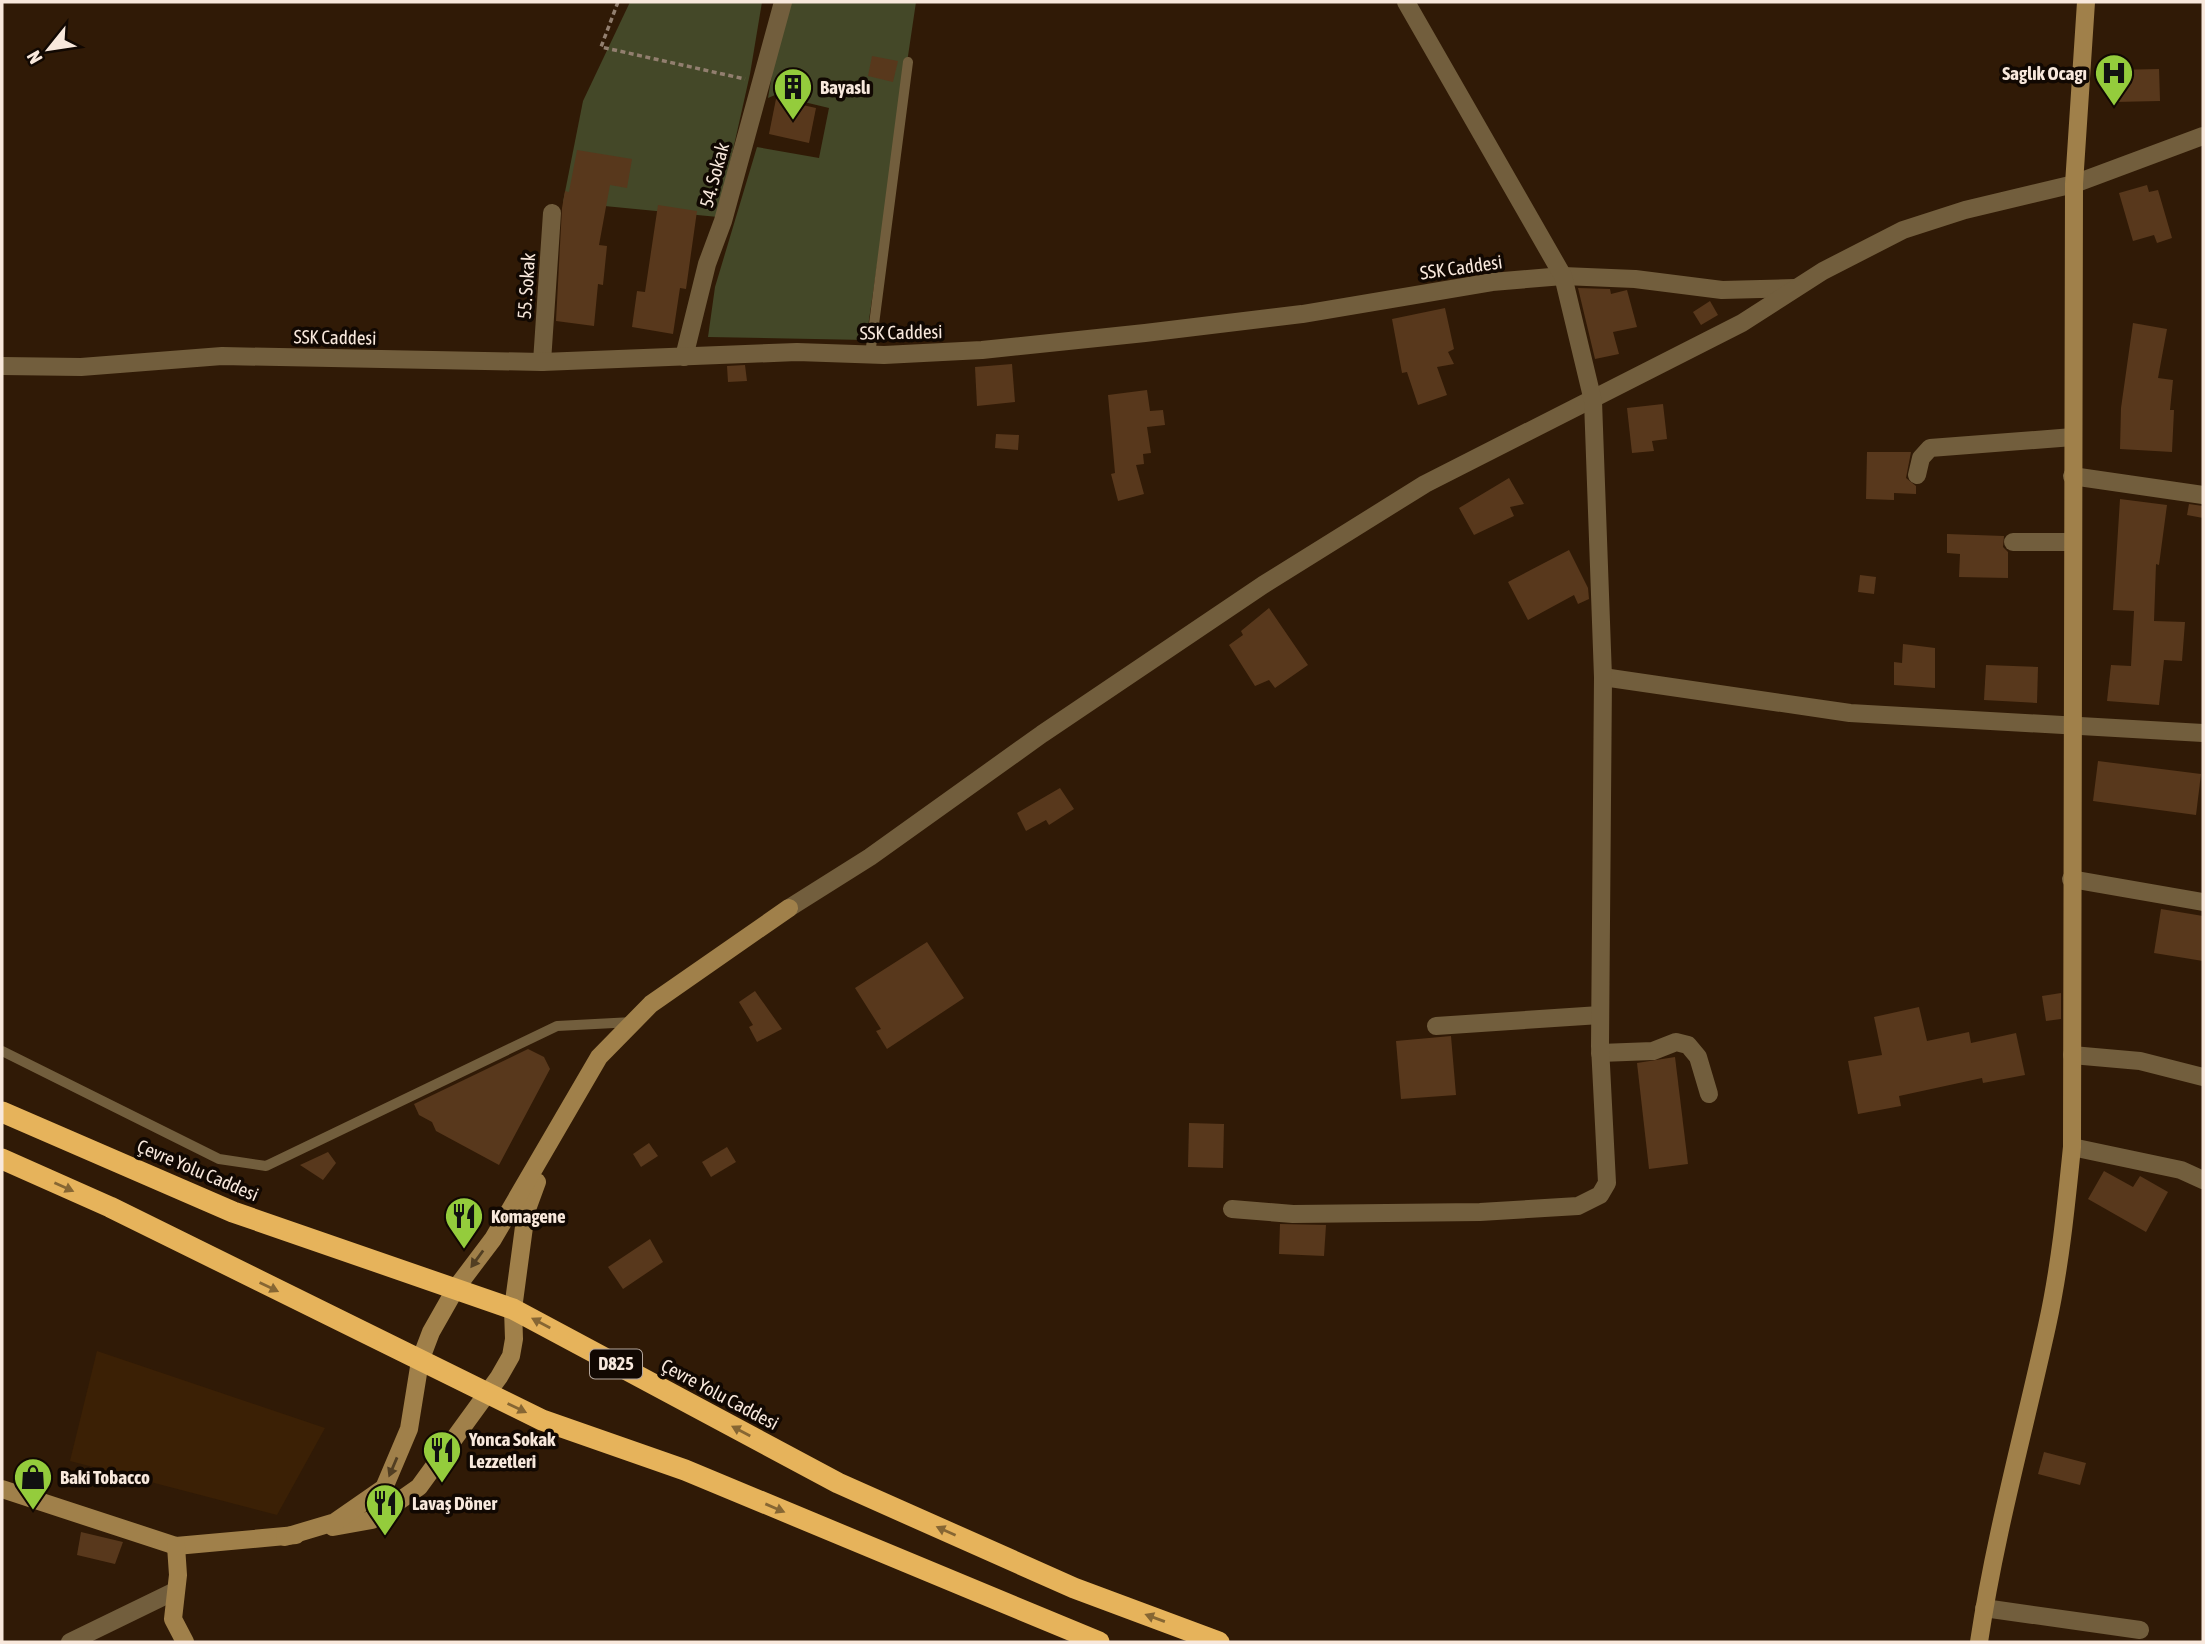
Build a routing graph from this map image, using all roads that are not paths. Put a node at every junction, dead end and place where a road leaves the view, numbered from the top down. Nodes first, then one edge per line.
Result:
1 (783, 2) edge
2 (1406, 2) edge
3 (2086, 2) edge
4 (908, 62) dead end
5 (2203, 136) edge
6 (2074, 184) junction
7 (552, 213) dead end
8 (1563, 276) junction
9 (1795, 288) junction
10 (870, 355) junction
11 (684, 357) junction
12 (542, 362) junction
13 (2, 366) edge
14 (1593, 401) junction
15 (2073, 437) junction
16 (1917, 475) dead end
17 (2073, 476) junction
18 (2203, 495) edge
19 (2013, 542) dead end
20 (2072, 542) junction
21 (1603, 677) junction
22 (2071, 724) junction
23 (2203, 733) edge
24 (2071, 878) junction
25 (2203, 902) edge
26 (1600, 1015) junction
27 (633, 1022) junction
28 (1436, 1026) dead end
29 (2, 1051) edge
30 (1600, 1053) junction
31 (2072, 1055) junction
32 (2203, 1077) edge
33 (1709, 1094) dead end
34 (2, 1112) edge
35 (553, 1139) junction
36 (2072, 1147) junction
37 (2, 1159) edge
38 (2203, 1180) edge
39 (1232, 1209) dead end
40 (456, 1288) junction
41 (513, 1309) junction
42 (420, 1361) junction
43 (486, 1392) junction
44 (2, 1489) edge
45 (285, 1537) junction
46 (176, 1546) junction
47 (175, 1591) junction
48 (1984, 1608) junction
49 (2140, 1630) dead end
50 (70, 1642) edge
51 (185, 1642) edge
52 (1099, 1642) edge
53 (1219, 1642) edge
54 (1979, 1642) edge

1 - 11 street, 54. Sokak
2 - 8 street
3 - 6 street
4 - 10 lane
5 - 6 street
6 - 9 street
6 - 15 street
7 - 12 street, 55. Sokak
8 - 9 street, SSK Caddesi
8 - 10 street, SSK Caddesi
8 - 14 street
9 - 14 street
10 - 11 street, SSK Caddesi
11 - 12 street, SSK Caddesi
12 - 13 street, SSK Caddesi
14 - 21 street
14 - 27 street
15 - 16 street
15 - 17 street
17 - 18 street
17 - 20 street
19 - 20 street
20 - 22 street
21 - 22 street
21 - 26 street
22 - 23 street
22 - 24 street
24 - 25 street
24 - 31 street
26 - 28 street
26 - 30 street
27 - 29 lane
27 - 35 street
30 - 33 street
30 - 39 street
31 - 32 street
31 - 36 street
34 - 40 highway, Çevre Yolu Caddesi / D825
35 -> 40 street
35 - 41 street
36 - 38 street
36 - 48 street
37 -> 42 highway
40 - 41 highway, Çevre Yolu Caddesi / D825
40 - 42 street
41 - 43 street
53 -> 41 highway, Çevre Yolu Caddesi / D825
42 - 43 highway
42 -> 45 street
43 - 45 street
43 -> 52 highway
44 - 46 street
45 - 46 street
46 - 47 street
47 - 50 street
47 - 51 street
48 - 49 street
48 - 54 street

